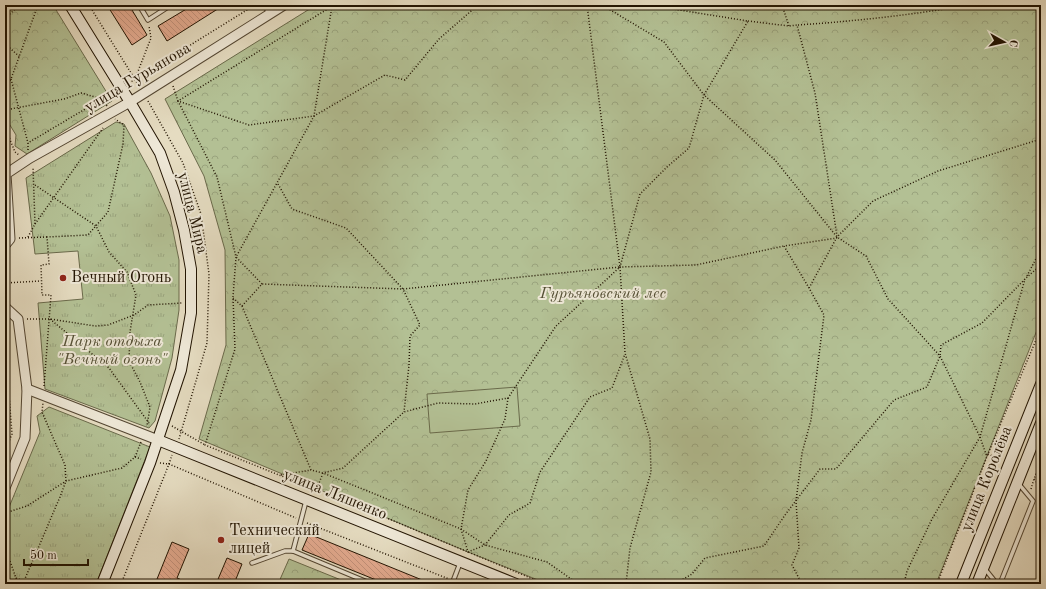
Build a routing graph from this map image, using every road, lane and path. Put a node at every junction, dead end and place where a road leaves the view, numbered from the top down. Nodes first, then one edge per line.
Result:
1 (20, 5) edge
2 (38, 5) edge
3 (70, 5) edge
4 (139, 5) edge
5 (171, 5) edge
6 (255, 5) edge
7 (264, 5) edge
8 (284, 5) edge
9 (338, 5) edge
10 (478, 5) edge
11 (587, 5) edge
12 (602, 5) edge
13 (648, 5) edge
14 (782, 5) edge
15 (969, 5) edge
16 (333, 6) edge
17 (270, 14) junction
18 (5, 18) edge
19 (148, 20) junction
20 (748, 21) junction
21 (797, 25) junction
22 (789, 26) junction
23 (5, 44) edge
24 (20, 57) junction
25 (164, 61) junction
26 (170, 77) junction
27 (11, 79) junction
28 (135, 79) junction
29 (5, 88) edge
30 (121, 88) junction
31 (704, 95) junction
32 (102, 99) junction
33 (178, 101) junction
34 (130, 102) junction
35 (18, 108) junction
36 (5, 110) edge
37 (112, 113) junction
38 (314, 116) junction
39 (5, 126) edge
40 (103, 128) dead end
41 (1041, 139) edge
42 (28, 143) junction
43 (5, 151) edge
44 (30, 156) junction
45 (6, 174) edge
46 (278, 184) junction
47 (35, 185) junction
48 (54, 198) junction
49 (35, 224) junction
50 (96, 226) junction
51 (28, 237) junction
52 (47, 237) junction
53 (837, 238) junction
54 (7, 242) edge
55 (784, 246) junction
56 (1041, 249) edge
57 (236, 257) junction
58 (1041, 266) edge
59 (620, 267) junction
60 (1026, 278) junction
61 (41, 281) junction
62 (5, 283) edge
63 (262, 284) junction
64 (809, 288) junction
65 (403, 289) junction
66 (233, 297) junction
67 (185, 303) dead end
68 (242, 306) junction
69 (6, 307) edge
70 (134, 315) junction
71 (50, 319) junction
72 (1041, 328) edge
73 (5, 344) edge
74 (625, 353) junction
75 (940, 356) junction
76 (1041, 384) edge
77 (27, 389) junction
78 (43, 395) junction
79 (508, 398) junction
80 (404, 412) junction
81 (1041, 423) edge
82 (182, 431) dead end
83 (980, 437) junction
84 (158, 440) junction
85 (205, 445) junction
86 (5, 451) edge
87 (135, 457) dead end
88 (987, 457) junction
89 (311, 470) junction
90 (322, 473) junction
91 (279, 475) junction
92 (1034, 479) dead end
93 (66, 480) junction
94 (1017, 482) junction
95 (5, 488) edge
96 (1041, 488) edge
97 (317, 489) junction
98 (306, 500) junction
99 (796, 501) junction
100 (5, 513) edge
101 (301, 520) junction
102 (461, 529) junction
103 (485, 545) junction
104 (5, 547) edge
105 (293, 551) junction
106 (468, 552) junction
107 (460, 562) junction
108 (252, 563) dead end
109 (984, 567) junction
110 (16, 578) junction
111 (453, 582) edge
112 (13, 584) edge
113 (102, 584) edge
114 (121, 584) edge
115 (372, 584) edge
116 (516, 584) edge
117 (545, 584) edge
118 (587, 584) edge
119 (626, 584) edge
120 (675, 584) edge
121 (802, 584) edge
122 (904, 584) edge
123 (937, 584) edge
124 (961, 584) edge
125 (977, 584) edge
126 (999, 584) edge

1 - 18 path
2 - 24 path
3 - 30 main road, улица Мира
4 - 19 lane
5 - 19 lane
6 - 25 path
7 - 17 lane
8 - 17 street, улица Гурьянова
9 - 16 path
10 - 38 path
11 - 59 path
12 - 31 path
13 - 20 path
14 - 22 path
15 - 21 path
16 - 33 path
16 - 38 path
17 - 26 street, улица Гурьянова
19 - 28 path
20 - 22 path
20 - 31 path
21 - 22 path
21 - 53 path
23 - 24 path
24 - 27 path
25 - 26 path
25 - 28 path
26 - 33 path
26 - 34 street, улица Гурьянова
27 - 29 path
27 - 35 path
28 - 30 path
30 - 32 path
30 - 34 main road, улица Мира
31 - 53 path
31 - 59 path
32 - 35 path
32 - 37 path
32 - 42 path
33 - 38 path
33 - 57 path
34 - 37 street, улица Гурьянова
34 - 84 main road, улица Мира
35 - 36 path
35 - 42 path
37 - 44 street, улица Гурьянова
37 - 50 path
38 - 46 path
39 - 44 path
40 - 48 path
41 - 53 path
42 - 44 path
43 - 45 lane
44 - 45 street, улица Гурьянова
44 - 47 path
45 - 54 street
46 - 57 path
46 - 65 path
47 - 48 path
47 - 49 path
48 - 49 path
48 - 50 path
49 - 51 path
50 - 52 path
50 - 70 path
51 - 52 path
51 - 54 path
52 - 61 path
53 - 55 path
53 - 64 path
53 - 75 path
55 - 59 path
55 - 64 path
56 - 60 path
57 - 63 path
57 - 66 path
58 - 60 path
59 - 65 path
59 - 74 path
59 - 79 path
60 - 75 path
60 - 83 path
61 - 62 path
61 - 71 path
63 - 65 path
63 - 68 path
64 - 99 path
65 - 80 path
66 - 68 path
66 - 85 path
67 - 70 path
68 - 89 path
69 - 77 street
70 - 71 path
70 - 71 path
71 - 78 path
72 - 88 path
73 - 86 path
74 - 103 path
74 - 119 path
75 - 83 path
75 - 99 path
76 - 124 main road, улица Королёва
77 - 78 street, улица Ляшенко
77 - 95 street
78 - 84 street, улица Ляшенко
78 - 93 path
79 - 80 path
79 - 102 path
80 - 90 path
81 - 94 main road, улица Королёва
82 - 85 path
83 - 88 path
83 - 122 path
84 - 98 main road, улица Ляшенко
84 - 113 main road, улица Мира
85 - 91 path
87 - 93 path
88 - 123 path
89 - 90 path
89 - 91 path
90 - 97 path
90 - 102 path
91 - 97 path
92 - 96 path
93 - 100 path
93 - 110 path
94 - 109 main road, улица Королёва
94 - 126 lane
97 - 106 path
98 - 101 lane
98 - 107 main road, улица Ляшенко
99 - 120 path
99 - 121 path
101 - 105 lane
101 - 111 path
101 - 114 path
102 - 103 path
102 - 106 path
103 - 106 path
103 - 118 path
104 - 110 path
105 - 108 lane
105 - 115 lane
106 - 117 path
107 - 111 lane
107 - 116 main road, улица Ляшенко
109 - 125 main road, улица Королёва
109 - 126 lane
110 - 112 path

